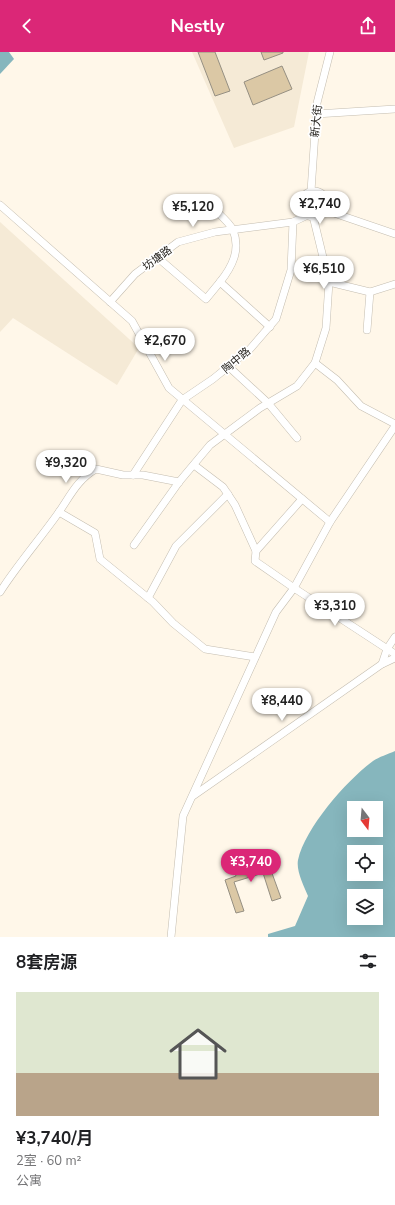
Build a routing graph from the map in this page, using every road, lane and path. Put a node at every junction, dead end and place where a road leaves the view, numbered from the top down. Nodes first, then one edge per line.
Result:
1 (330, 52) edge
2 (395, 109) edge
3 (316, 114) junction
4 (311, 191) junction
5 (0, 205) edge
6 (214, 209) dead end
7 (325, 210) junction
8 (310, 215) junction
9 (293, 222) junction
10 (233, 229) junction
11 (395, 234) edge
12 (157, 257) junction
13 (220, 282) junction
14 (329, 282) junction
15 (395, 284) edge
16 (370, 292) junction
17 (110, 302) junction
18 (270, 327) junction
19 (366, 330) dead end
20 (315, 363) junction
21 (228, 366) junction
22 (182, 400) junction
23 (268, 403) junction
24 (395, 425) edge
25 (223, 434) junction
26 (393, 435) edge
27 (297, 438) dead end
28 (194, 465) junction
29 (133, 475) junction
30 (179, 482) junction
31 (228, 494) junction
32 (302, 499) junction
33 (59, 512) junction
34 (330, 522) junction
35 (134, 545) dead end
36 (256, 551) junction
37 (294, 588) junction
38 (0, 592) edge
39 (148, 598) junction
40 (395, 637) edge
41 (387, 649) junction
42 (395, 654) edge
43 (255, 656) junction
44 (395, 658) edge
45 (382, 664) junction
46 (193, 796) junction
47 (171, 937) edge

1 - 3 street, 新大街
2 - 3 street
3 - 4 street, 新大街
4 - 7 street
4 - 8 street
5 - 17 street
6 - 10 street
7 - 8 street
7 - 11 street
8 - 9 street, 坊塘路
8 - 14 street
9 - 10 street, 坊塘路
9 - 18 street, 陶中路
10 - 12 street, 坊塘路
10 - 13 street
12 - 13 street
12 - 17 street, 坊塘路
13 - 18 street
14 - 16 street
14 - 20 street
15 - 16 street
16 - 19 street
17 - 22 street
18 - 21 street, 陶中路
20 - 23 street
20 - 24 street
21 - 22 street, 陶中路
21 - 23 street
22 - 25 street
22 - 29 street, 陶中路
23 - 25 street
23 - 27 street
24 - 26 street
25 - 28 street
25 - 32 street
26 - 34 street
28 - 30 street
28 - 31 street
29 - 30 street
29 - 33 street
30 - 35 street
31 - 36 street
31 - 39 street
32 - 34 street
32 - 36 street
33 - 38 street
33 - 39 street
34 - 37 street
36 - 37 street
37 - 41 street
37 - 43 street
39 - 43 street
40 - 41 street
41 - 42 street
41 - 45 street
43 - 46 street
44 - 45 street
45 - 46 street
46 - 47 street

